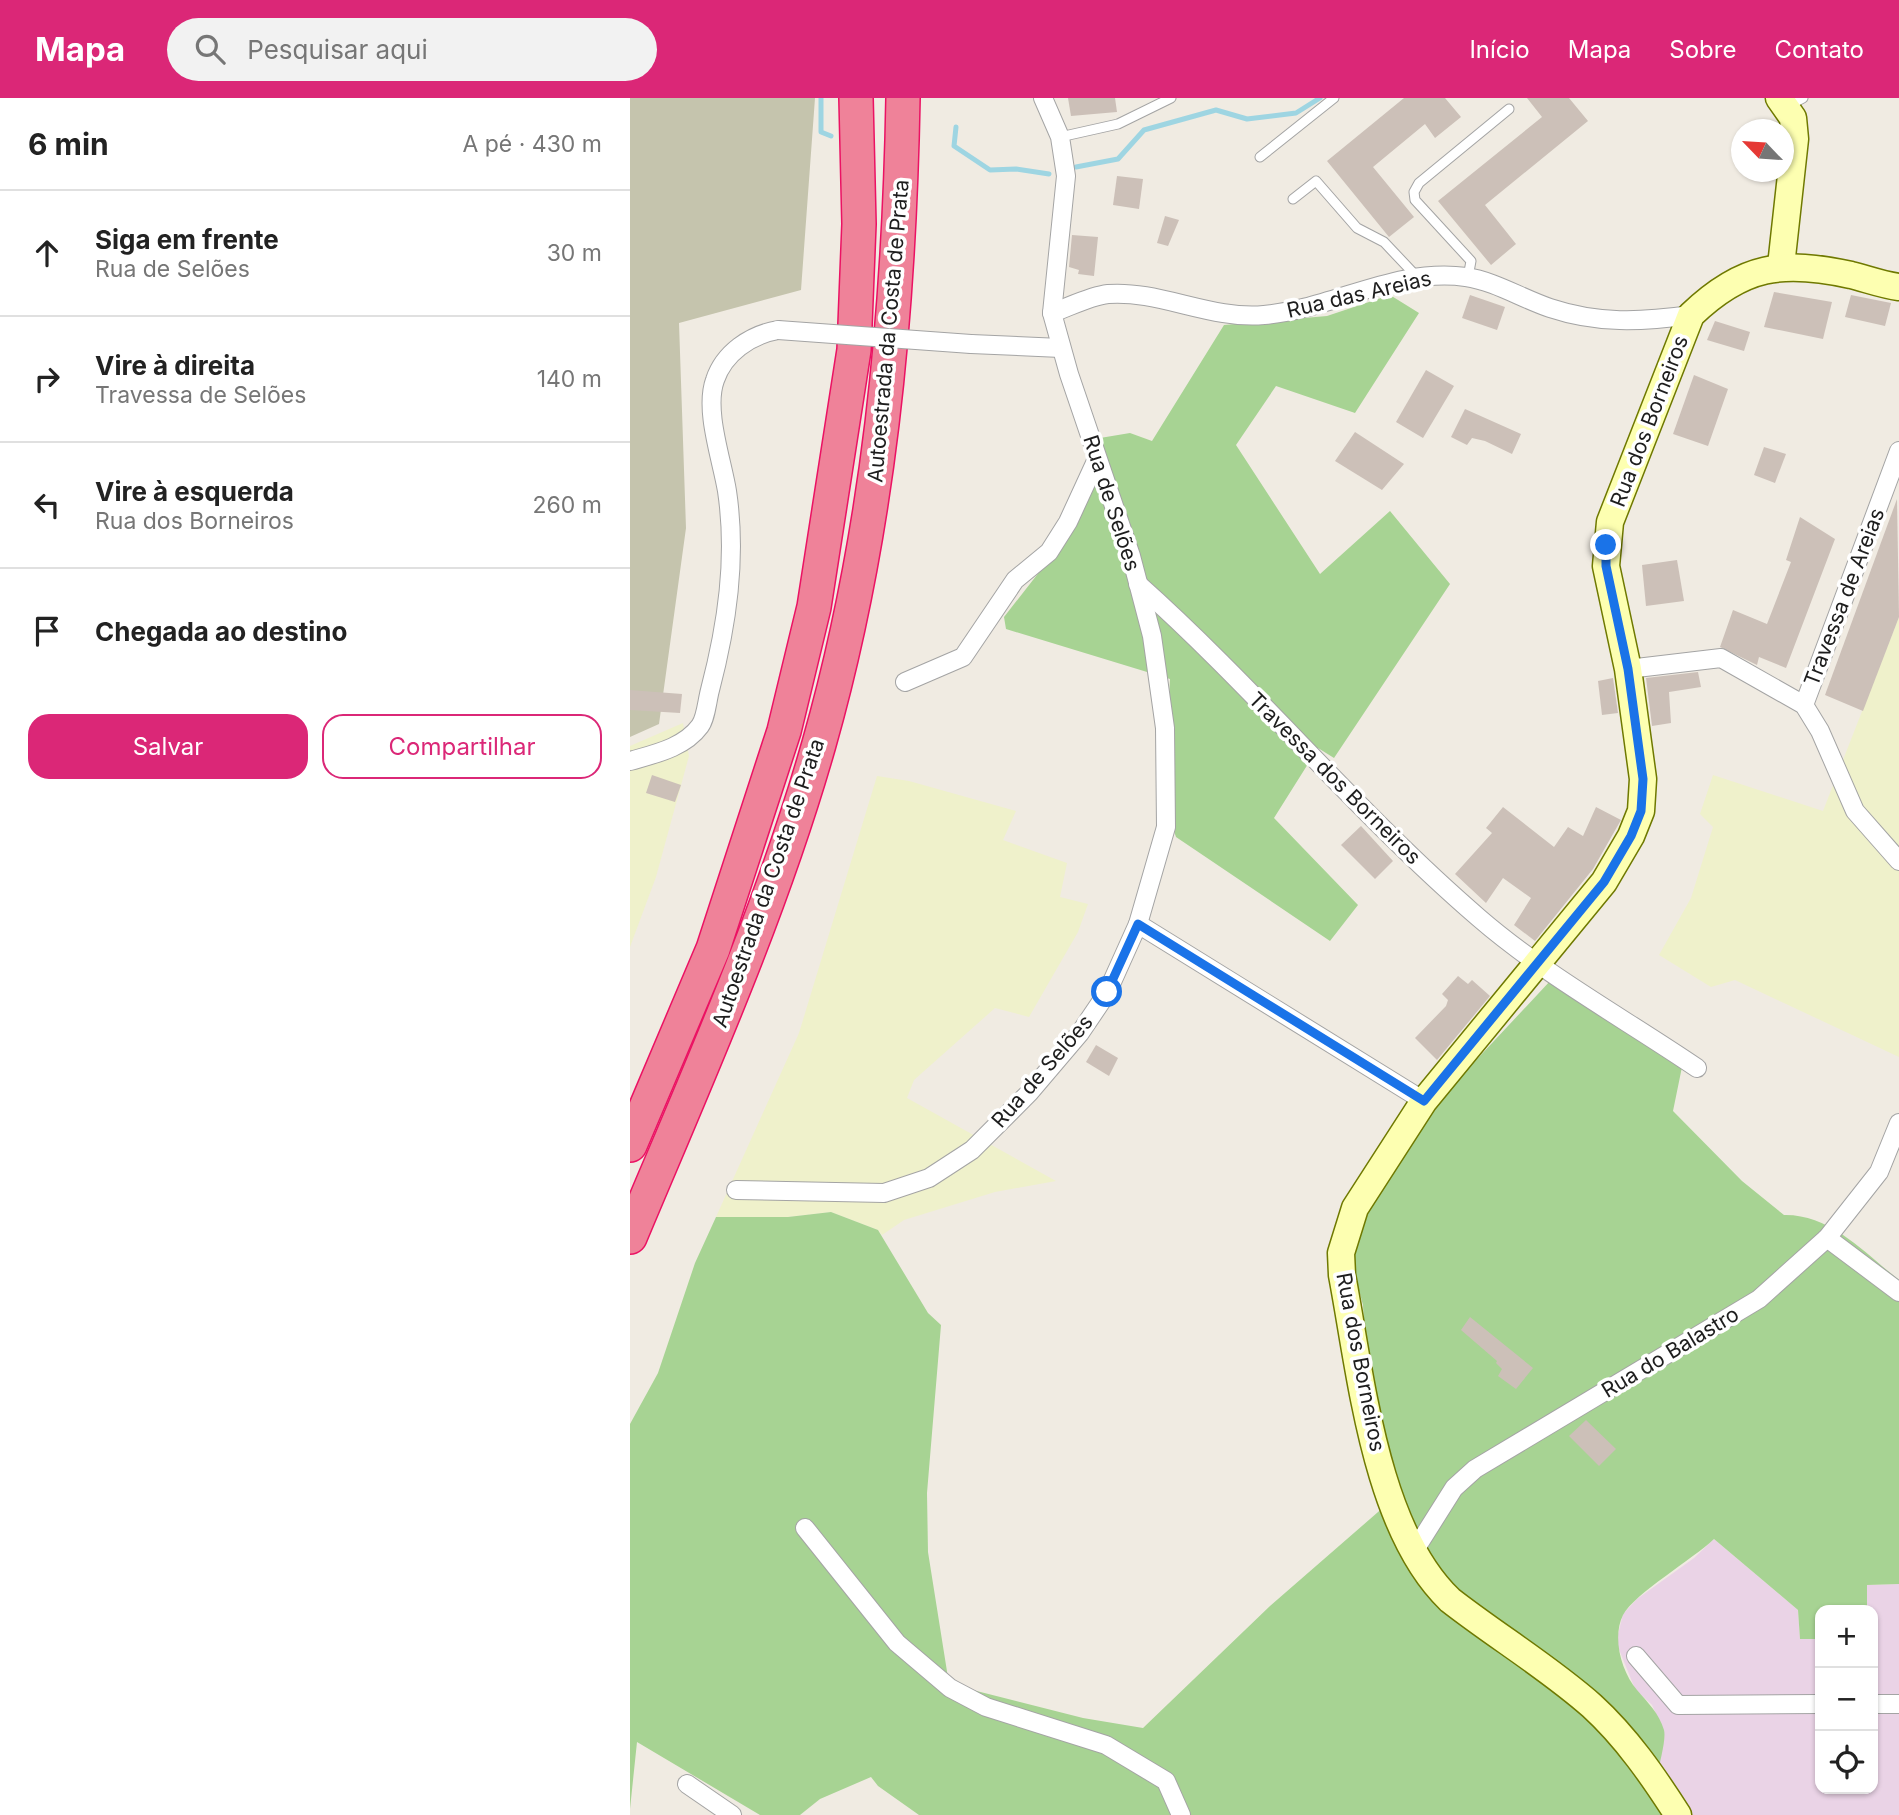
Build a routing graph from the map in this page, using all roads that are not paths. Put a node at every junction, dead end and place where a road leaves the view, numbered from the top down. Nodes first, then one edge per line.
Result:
1 (856, 98) edge
2 (903, 98) edge
3 (1043, 98) edge
4 (1171, 98) edge
5 (1334, 98) edge
6 (1790, 101) edge
7 (1509, 109) dead end
8 (1060, 137) junction
9 (1260, 157) dead end
10 (1293, 199) dead end
11 (1781, 266) junction
12 (1468, 277) junction
13 (1418, 278) junction
14 (1899, 287) edge
15 (1052, 313) junction
16 (1691, 315) junction
17 (1061, 348) junction
18 (1899, 451) edge
19 (1097, 459) junction
20 (1138, 584) junction
21 (1628, 669) junction
22 (905, 682) dead end
23 (1804, 705) junction
24 (630, 761) edge
25 (1899, 861) edge
26 (1138, 924) junction
27 (1541, 963) junction
28 (1697, 1068) dead end
29 (1424, 1101) junction
30 (1899, 1123) edge
31 (630, 1145) edge
32 (736, 1190) dead end
33 (630, 1237) edge
34 (1827, 1238) junction
35 (1899, 1292) edge
36 (805, 1528) dead end
37 (1413, 1553) junction
38 (1636, 1656) dead end
39 (1815, 1704) edge
40 (1878, 1704) edge
41 (1899, 1704) edge
42 (687, 1784) dead end
43 (732, 1815) edge
44 (1181, 1815) edge
45 (1678, 1815) edge

1 - 31 highway, Autoestrada da Costa de Prata
2 - 33 highway, Autoestrada da Costa de Prata
3 - 8 street
4 - 8 lane
5 - 9 lane
6 - 11 street
7 - 12 lane
8 - 15 street
10 - 13 lane
11 - 14 street
11 - 16 street
12 - 13 street, Rua das Areias
12 - 16 street, Rua das Areias
13 - 15 street, Rua das Areias
15 - 17 street, Rua de Selões
16 - 21 street, Rua dos Borneiros
17 - 19 street, Rua de Selões
17 - 24 street, bridge
18 - 23 street, Travessa de Areias
19 - 20 street, Rua de Selões
19 - 22 street
20 - 26 street, Rua de Selões
20 - 27 street, Travessa dos Borneiros
21 - 23 street
21 - 27 street, Rua dos Borneiros
23 - 25 street
26 - 29 street
26 - 32 street, Rua de Selões
27 - 28 street, Travessa dos Borneiros
27 - 29 street, Rua dos Borneiros
29 - 37 street, Rua dos Borneiros
30 - 34 street, Rua do Balastro
34 - 35 street
34 - 37 street, Rua do Balastro
36 - 44 street
37 - 45 street, Rua dos Borneiros
38 - 39 street
40 - 41 street
42 - 43 street

